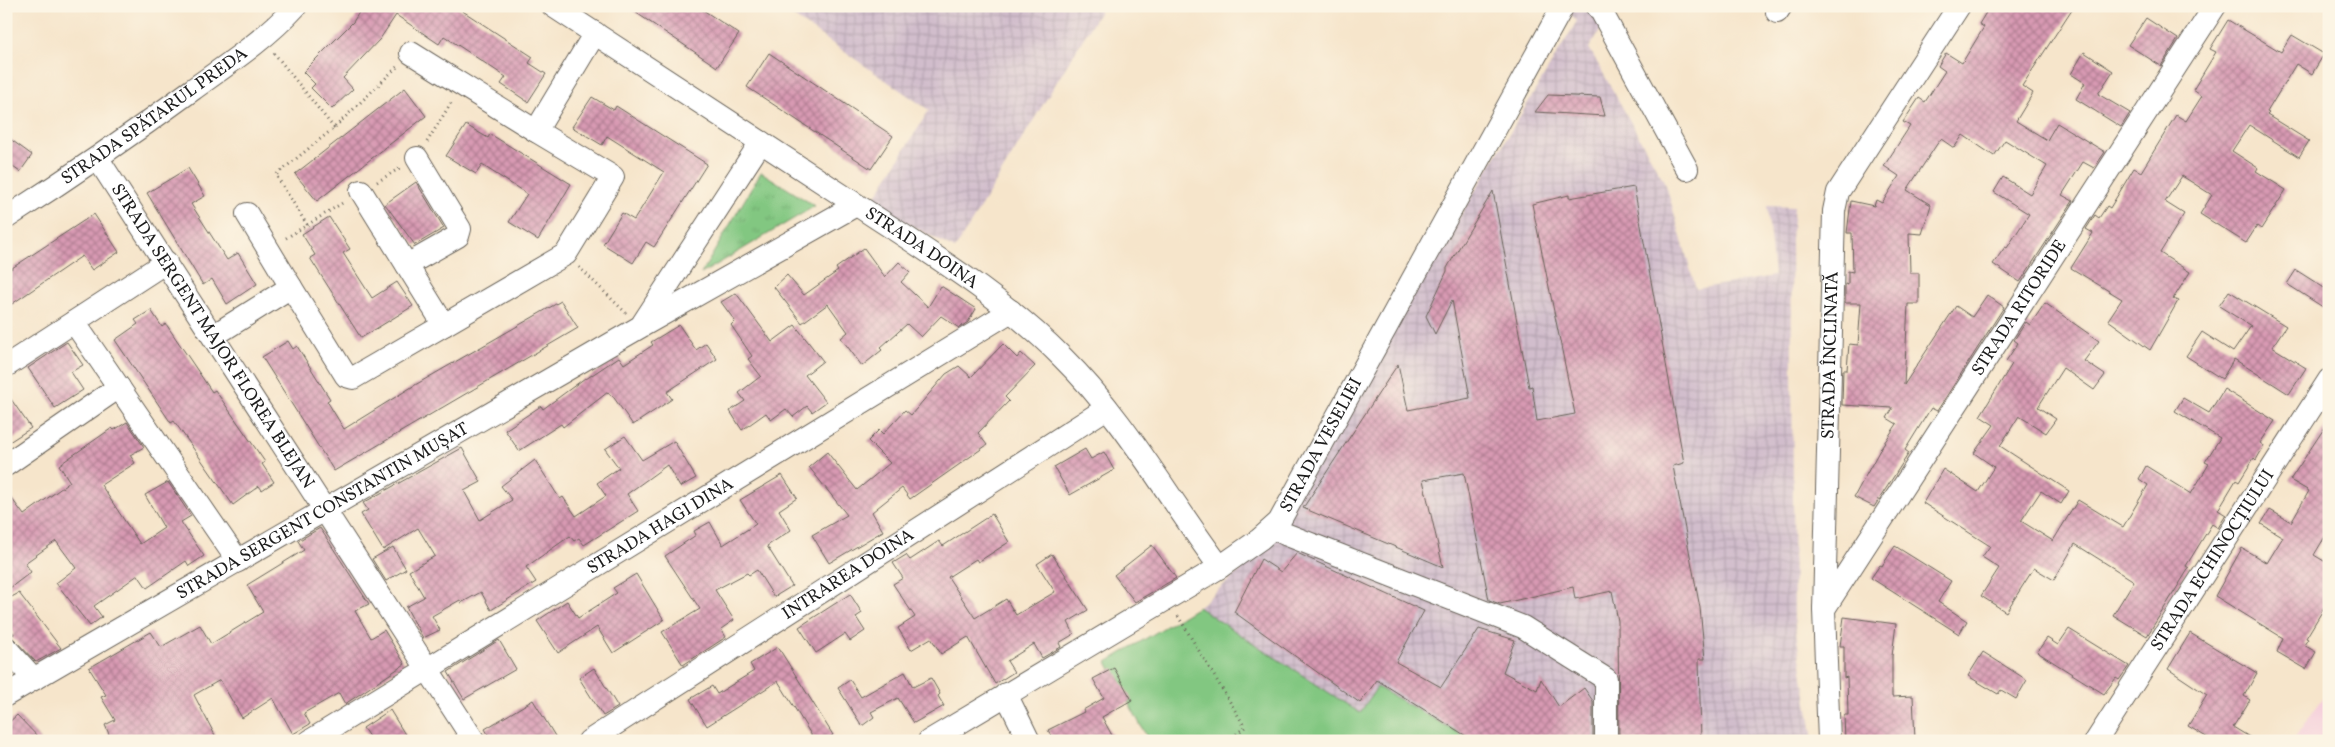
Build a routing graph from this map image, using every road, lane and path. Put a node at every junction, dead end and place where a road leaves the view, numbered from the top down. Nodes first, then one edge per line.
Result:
1 (296, 6) edge
2 (553, 6) edge
3 (1563, 6) edge
4 (1597, 6) edge
5 (1959, 6) edge
6 (2215, 6) edge
7 (595, 33) junction
8 (263, 38) junction
9 (411, 54) joint
10 (462, 85) junction
11 (334, 128) junction
12 (536, 130) junction
13 (761, 142) junction
14 (417, 158) junction
15 (98, 159) junction
16 (1686, 169) dead end
17 (362, 191) junction
18 (856, 205) junction
19 (246, 214) dead end
20 (6, 218) edge
21 (307, 225) junction
22 (268, 249) junction
23 (566, 254) junction
24 (166, 262) junction
25 (407, 265) junction
26 (291, 287) junction
27 (1011, 311) junction
28 (74, 322) junction
29 (444, 325) junction
30 (640, 327) junction
31 (213, 336) junction
32 (6, 366) edge
33 (2329, 380) edge
34 (119, 387) junction
35 (1107, 408) junction
36 (6, 465) edge
37 (325, 510) junction
38 (1274, 528) junction
39 (238, 560) junction
40 (1220, 567) junction
41 (1168, 598) junction
42 (1824, 610) junction
43 (6, 648) edge
44 (428, 669) junction
45 (34, 679) junction
46 (1006, 694) junction
47 (6, 695) edge
48 (310, 741) edge
49 (474, 741) edge
50 (589, 741) edge
51 (930, 741) edge
52 (1029, 741) edge
53 (1228, 741) edge
54 (1606, 741) edge
55 (1829, 741) edge
56 (2096, 741) edge

1 - 8 street, STRADA SPĂTARUL PREDA
2 - 7 street, STRADA DOINA
3 - 38 street, STRADA VESELIEI
4 - 16 street
5 - 42 street, STRADA ÎNCLINATĂ
6 - 42 street, STRADA RITORIDE
7 - 12 street
7 - 13 street, STRADA DOINA
8 - 11 path
8 - 15 street, STRADA SPĂTARUL PREDA
9 - 10 street
9 - 11 path
10 - 12 street
10 - 14 path
11 - 21 path
12 - 23 street
13 - 18 street, STRADA DOINA
13 - 30 street, STRADA SERGENT CONSTANTIN MUȘAT
14 - 17 path
14 - 25 street
15 - 20 street, STRADA SPĂTARUL PREDA
15 - 24 street, STRADA SERGENT MAJOR FLOREA BLEJAN
17 - 21 path
17 - 25 street
18 - 27 street, STRADA DOINA
18 - 30 street, STRADA SERGENT CONSTANTIN MUȘAT
19 - 22 street
21 - 22 path
22 - 26 street
23 - 29 street
23 - 30 path
24 - 28 street
24 - 31 street, STRADA SERGENT MAJOR FLOREA BLEJAN
25 - 29 street
26 - 29 street
26 - 31 street
27 - 35 street, STRADA DOINA
27 - 44 street, STRADA HAGI DINA
28 - 32 street
28 - 34 street
30 - 37 street, STRADA SERGENT CONSTANTIN MUȘAT
31 - 37 street, STRADA SERGENT MAJOR FLOREA BLEJAN
33 - 56 street, STRADA ECHINOCȚIULUI
34 - 36 street
34 - 39 street
35 - 40 street, STRADA DOINA
35 - 50 street, INTRAREA DOINA
37 - 39 street, STRADA SERGENT CONSTANTIN MUȘAT
37 - 44 street, STRADA SERGENT MAJOR FLOREA BLEJAN
38 - 40 street, STRADA VESELIEI
38 - 54 street
39 - 45 street, STRADA SERGENT CONSTANTIN MUȘAT
40 - 41 street, STRADA VESELIEI
41 - 46 street, STRADA VESELIEI
41 - 53 path
42 - 55 street, STRADA ÎNCLINATĂ
43 - 45 street
44 - 48 street, STRADA HAGI DINA
44 - 49 street, STRADA SERGENT MAJOR FLOREA BLEJAN
45 - 47 street, STRADA SERGENT CONSTANTIN MUȘAT
46 - 51 street, STRADA VESELIEI
46 - 52 street

